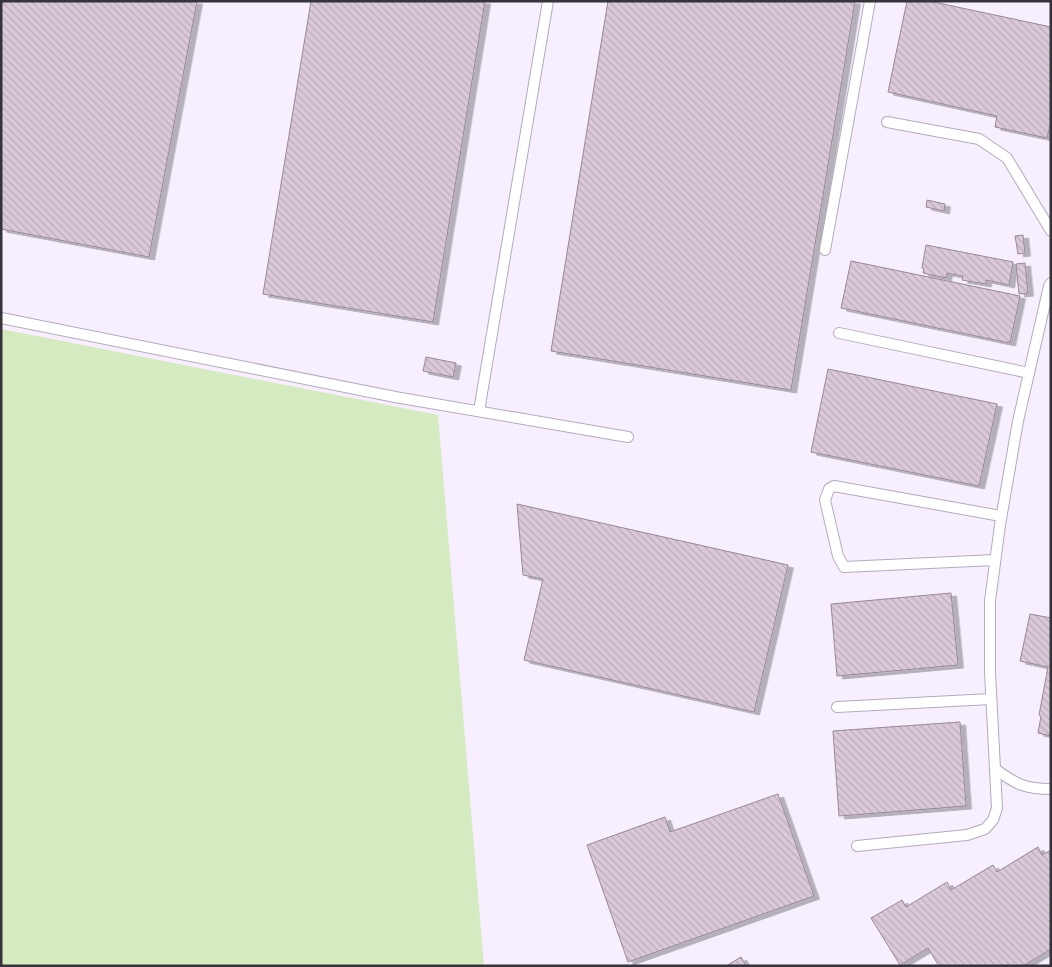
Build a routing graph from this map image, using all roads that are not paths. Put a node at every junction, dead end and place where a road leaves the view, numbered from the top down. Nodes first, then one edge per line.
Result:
1 (548, 1) edge
2 (870, 1) edge
3 (887, 122) dead end
4 (1051, 231) edge
5 (824, 250) dead end
6 (1051, 283) edge
7 (1, 318) edge
8 (839, 333) dead end
9 (1029, 373) junction
10 (479, 411) junction
11 (628, 437) dead end
12 (1001, 516) junction
13 (995, 560) junction
14 (992, 699) junction
15 (837, 707) dead end
16 (995, 768) junction
17 (1051, 789) edge
18 (857, 846) dead end

1 - 10 lane
2 - 5 lane
3 - 4 lane
6 - 9 lane
7 - 10 lane
8 - 9 lane
9 - 12 lane
10 - 11 lane
12 - 13 lane
12 - 13 lane
13 - 14 lane
14 - 15 lane
14 - 16 lane
16 - 17 lane
16 - 18 lane

